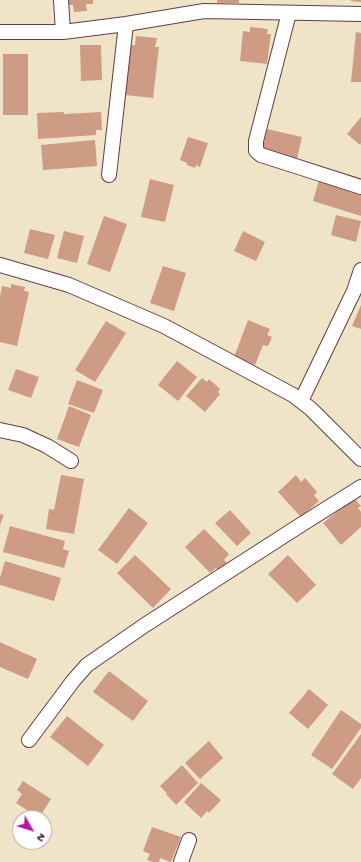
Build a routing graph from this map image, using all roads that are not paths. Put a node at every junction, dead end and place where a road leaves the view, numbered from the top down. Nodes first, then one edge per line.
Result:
1 (61, 0) edge
2 (204, 6) edge
3 (289, 13) junction
4 (361, 14) edge
5 (126, 24) junction
6 (0, 32) edge
7 (63, 32) junction
8 (109, 175) dead end
9 (361, 187) edge
10 (0, 265) edge
11 (361, 270) edge
12 (301, 401) junction
13 (0, 430) edge
14 (361, 459) edge
15 (71, 461) dead end
16 (361, 487) edge
17 (28, 740) dead end
18 (189, 840) dead end
19 (181, 862) edge

1 - 7 street
2 - 3 street
2 - 5 street
3 - 4 street
3 - 9 street
5 - 7 street
5 - 8 street
6 - 7 street
10 - 12 street
11 - 12 street
12 - 14 street
13 - 15 street
16 - 17 street
18 - 19 street

